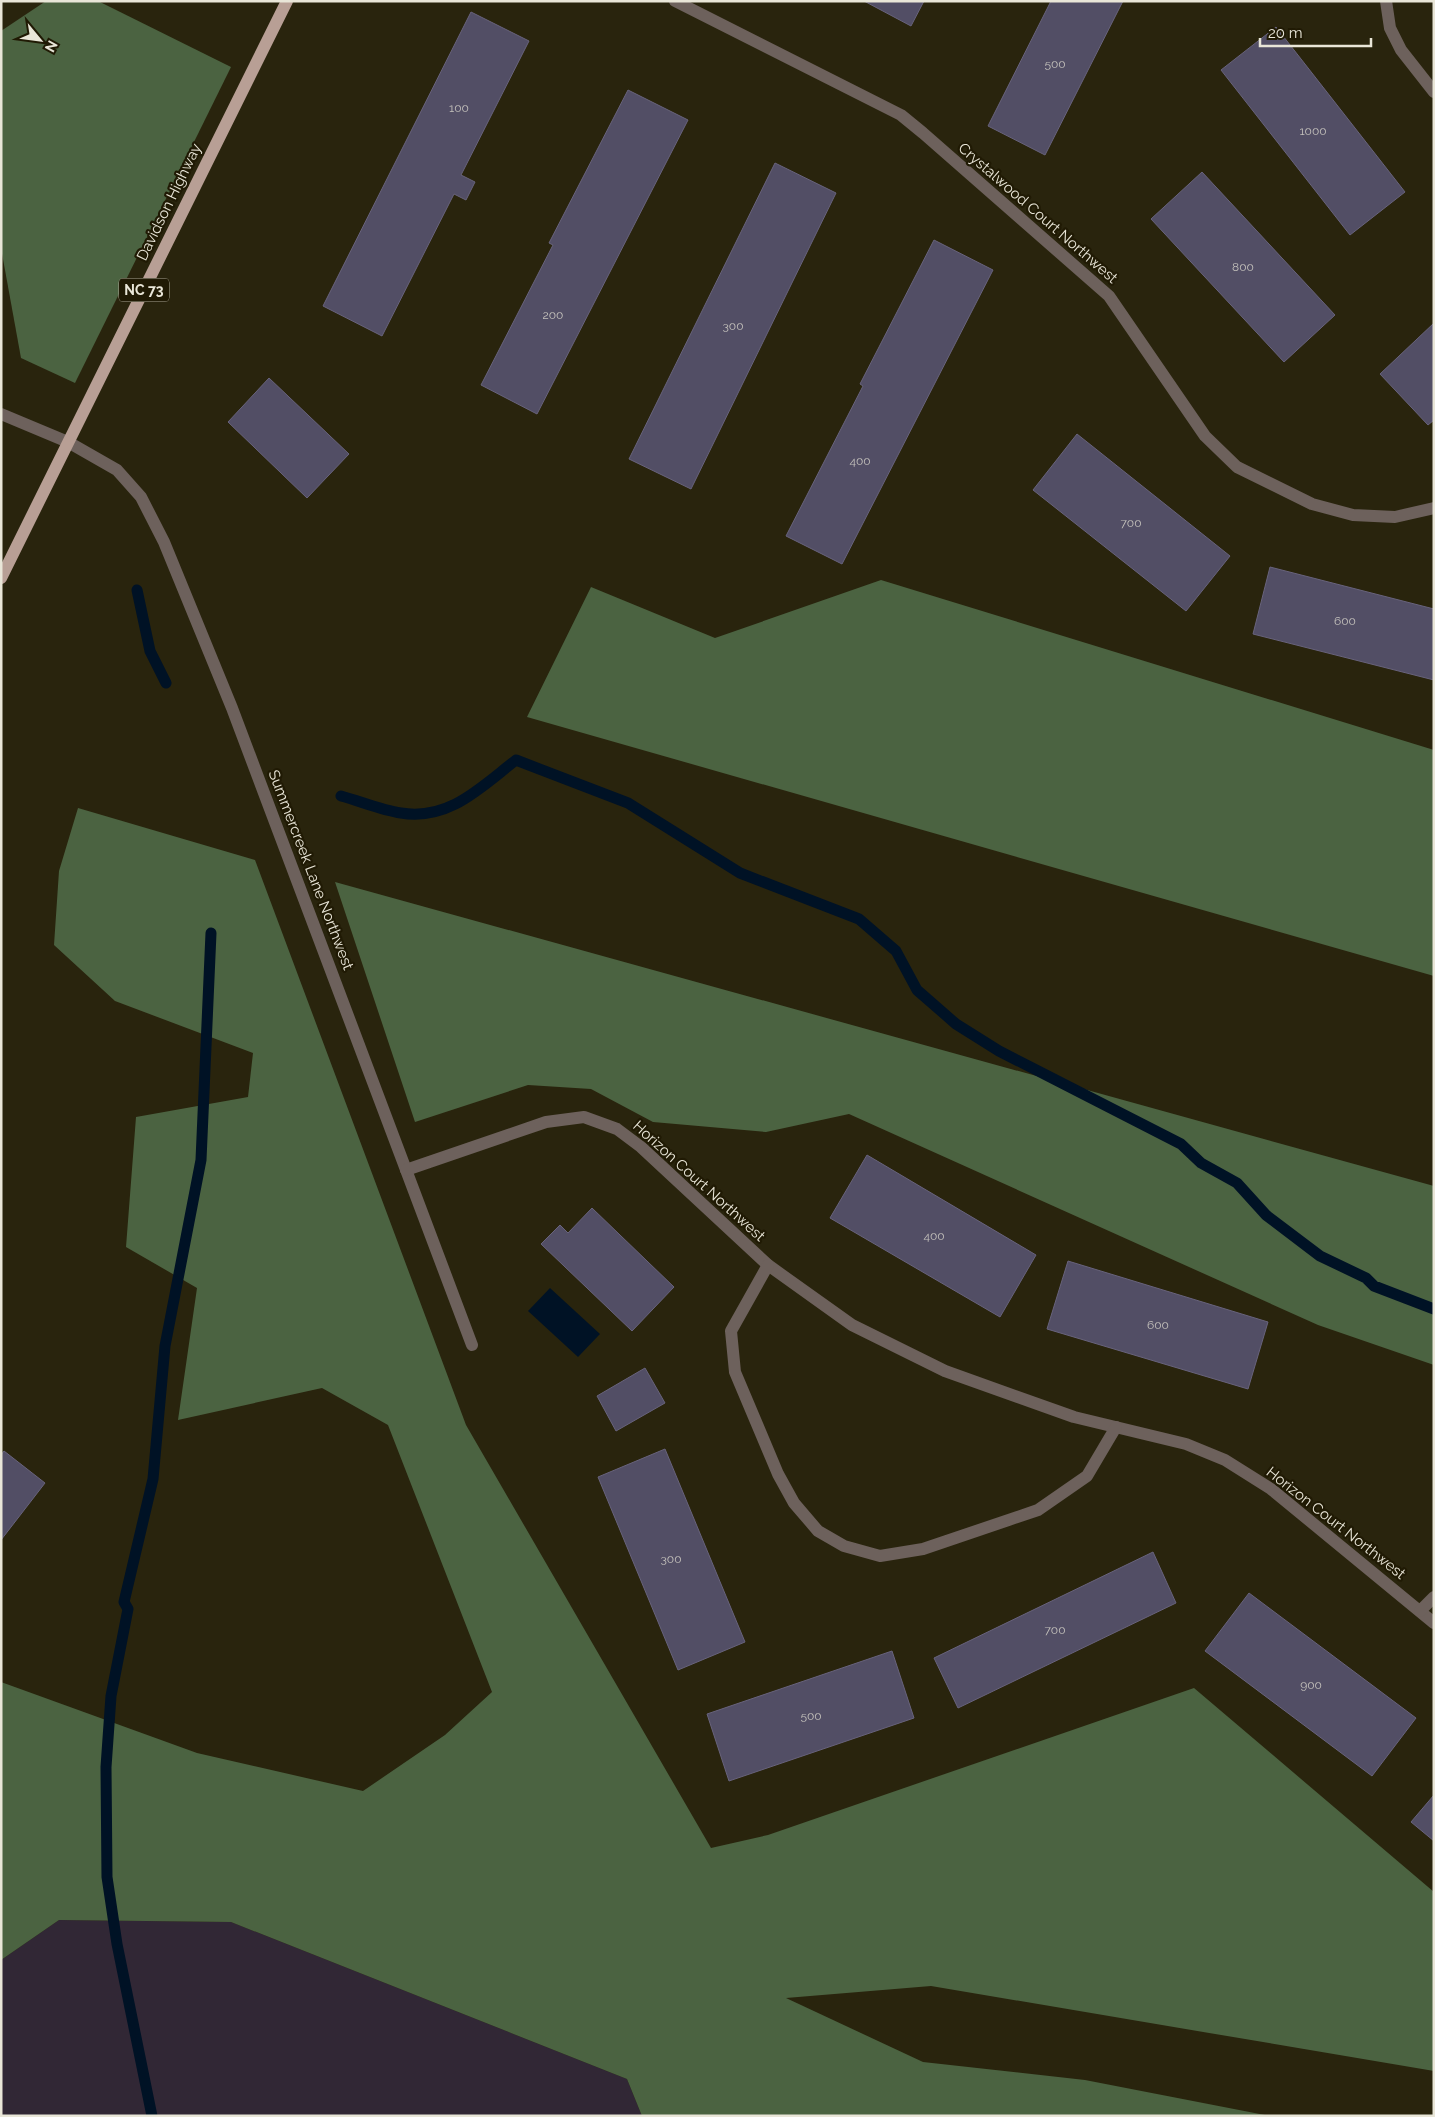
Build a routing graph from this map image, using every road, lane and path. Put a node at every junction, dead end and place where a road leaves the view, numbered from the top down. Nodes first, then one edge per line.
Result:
1 (287, 1) edge
2 (675, 1) edge
3 (1386, 1) edge
4 (1434, 92) edge
5 (1, 414) edge
6 (68, 442) junction
7 (1434, 508) edge
8 (1, 578) edge
9 (406, 1170) junction
10 (768, 1265) junction
11 (472, 1345) dead end
12 (1116, 1427) junction
13 (1434, 1597) edge
14 (1420, 1611) junction
15 (1434, 1623) edge

1 - 6 main road, Davidson Highway / NC 73
2 - 7 street, Crystalwood Court Northwest
3 - 4 street
5 - 6 street, Summercreek Lane Northwest
6 - 8 main road, Davidson Highway / NC 73
6 - 9 street, Summercreek Lane Northwest
9 - 10 street, Horizon Court Northwest
9 - 11 street, Summercreek Lane Northwest
10 - 12 street, Horizon Court Northwest
10 - 12 street
12 - 14 street, Horizon Court Northwest
13 - 14 street
14 - 15 street, Horizon Court Northwest

